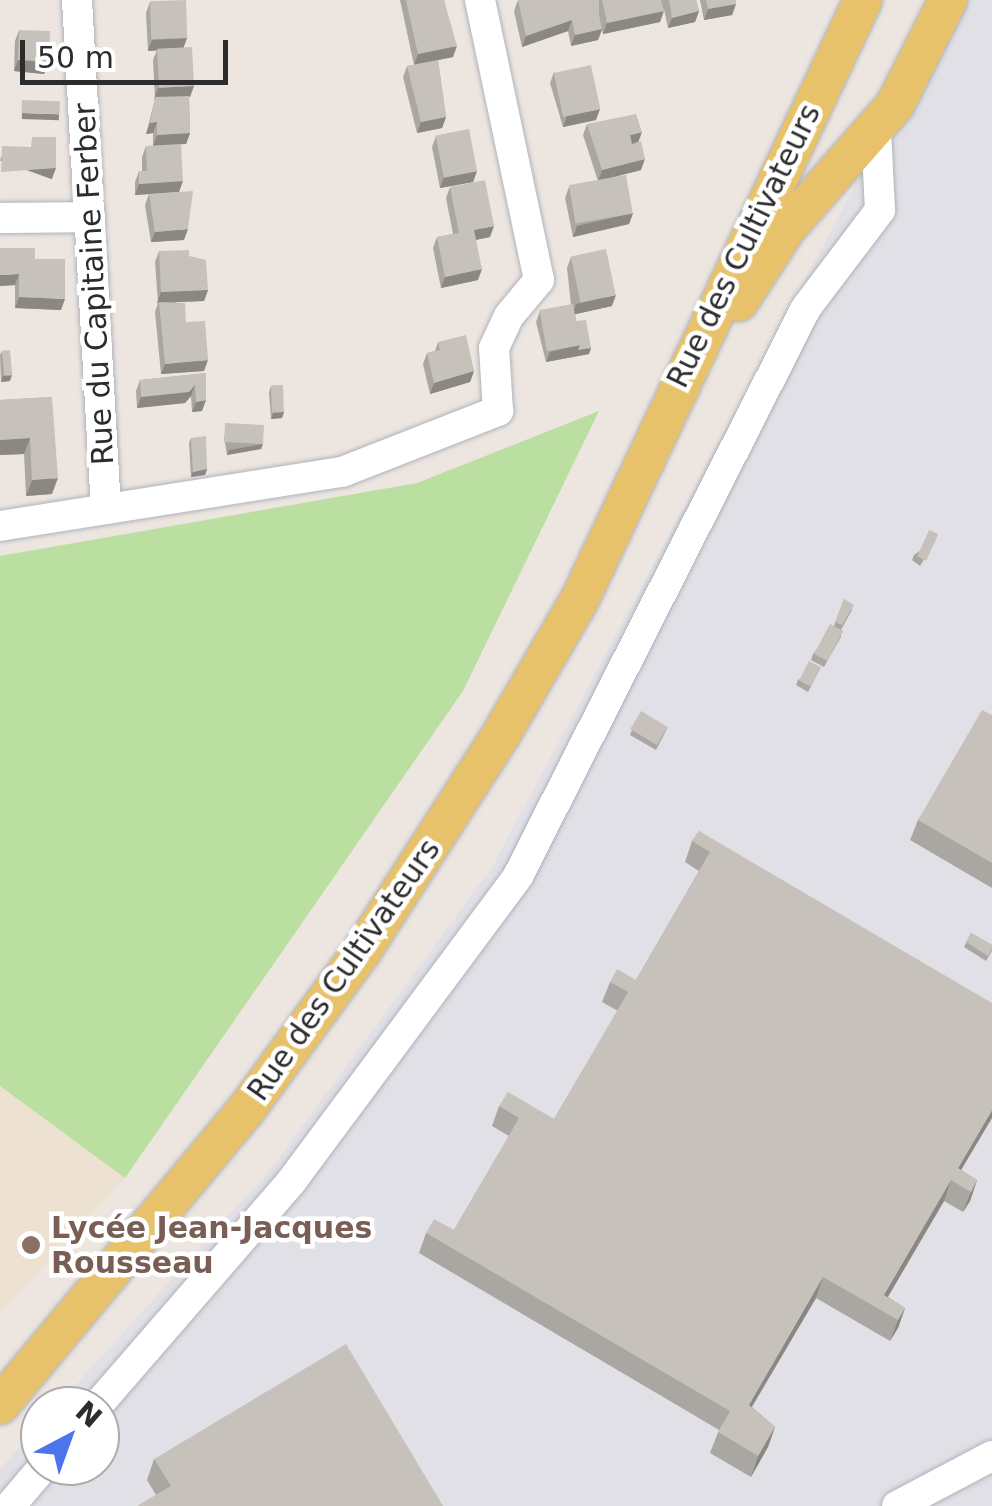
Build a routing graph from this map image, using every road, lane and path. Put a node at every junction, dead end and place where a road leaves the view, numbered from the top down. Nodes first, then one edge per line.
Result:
1 (77, 0) edge
2 (480, 0) edge
3 (861, 0) edge
4 (948, 0) edge
5 (876, 131) junction
6 (90, 217) junction
7 (0, 218) edge
8 (649, 442) junction
9 (625, 492) junction
10 (106, 509) junction
11 (0, 526) edge
12 (0, 1370) edge
13 (113, 1386) edge
14 (0, 1405) edge
15 (992, 1456) edge
16 (27, 1486) edge
17 (10, 1506) edge
18 (897, 1506) edge

1 - 6 street, Rue du Capitaine Ferber
2 - 10 street
3 - 8 main road, Rue des Cultivateurs
4 - 5 main road
5 - 8 main road
5 - 13 street
6 - 7 street
6 - 10 street, Rue du Capitaine Ferber
8 - 9 main road, Rue des Cultivateurs
9 - 12 main road, Rue des Cultivateurs
9 - 14 main road, Rue des Cultivateurs
10 - 11 street
15 - 18 street
16 - 17 street

